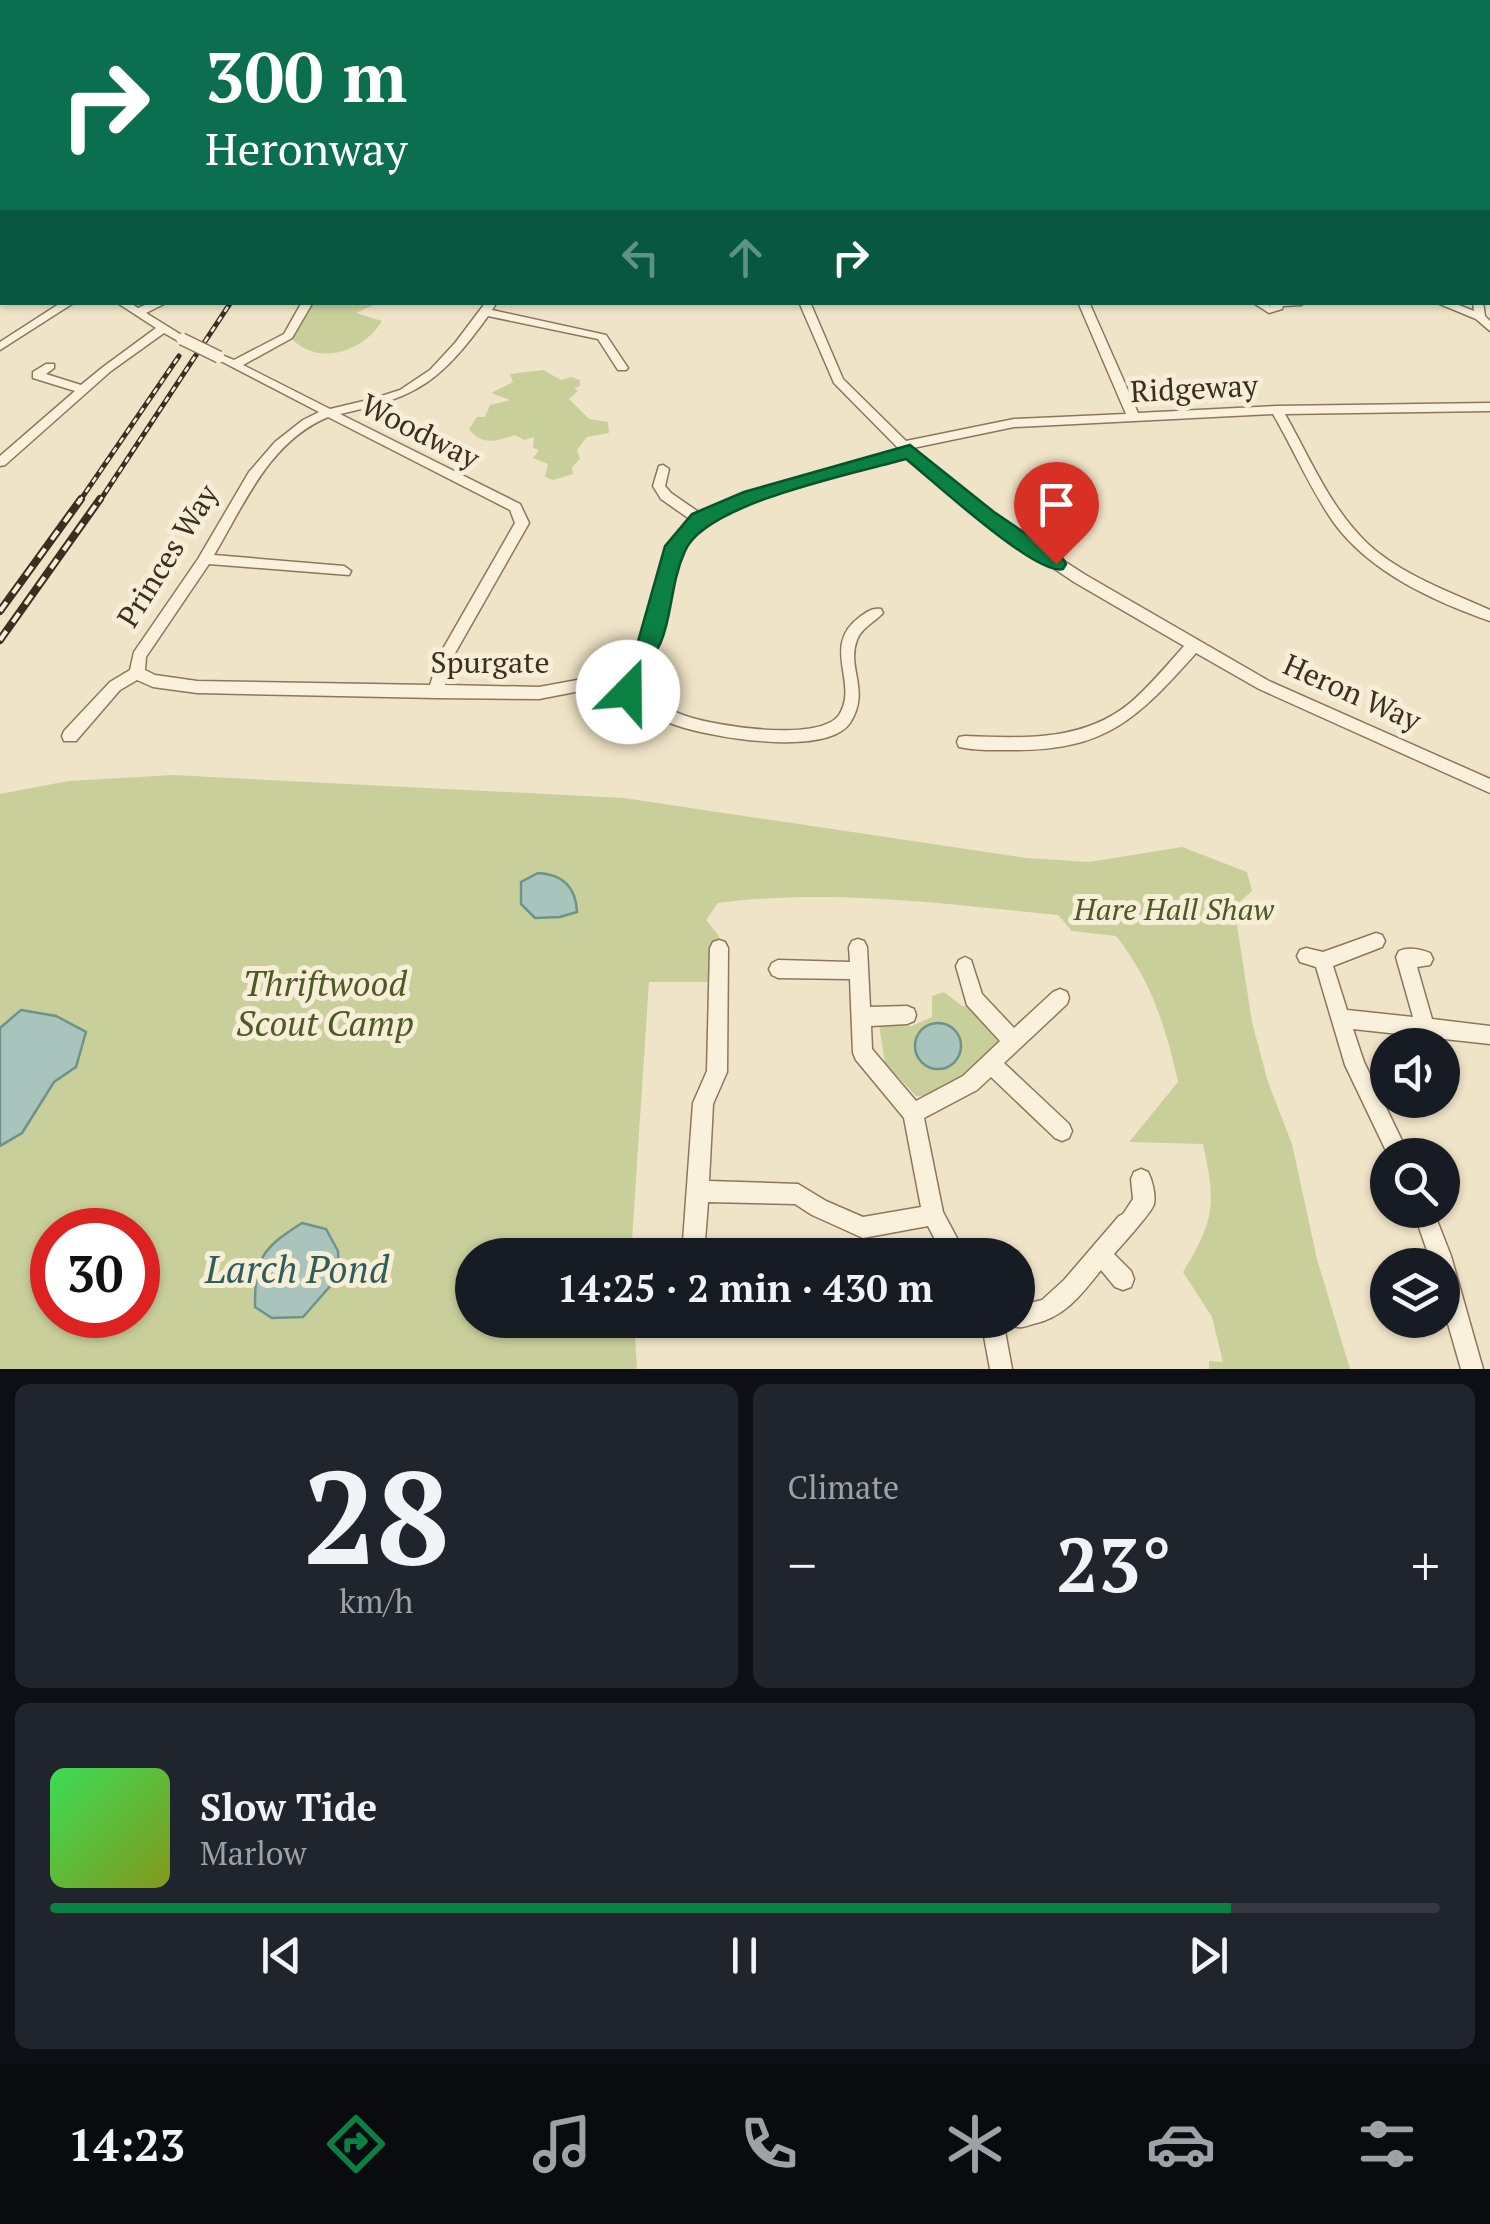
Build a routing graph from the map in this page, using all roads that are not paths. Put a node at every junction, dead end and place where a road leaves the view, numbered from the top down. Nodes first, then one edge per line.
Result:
1 (65, 305) edge
2 (126, 305) edge
3 (156, 305) edge
4 (306, 305) edge
5 (805, 305) edge
6 (1084, 305) edge
7 (1448, 305) edge
8 (1478, 305) edge
9 (489, 307) edge
10 (138, 312) junction
11 (1480, 317) junction
12 (164, 328) junction
13 (1490, 328) edge
14 (0, 347) edge
15 (234, 365) junction
16 (50, 366) dead end
17 (622, 368) dead end
18 (83, 390) junction
19 (1490, 407) edge
20 (1277, 410) junction
21 (324, 411) junction
22 (1133, 416) junction
23 (906, 449) junction
24 (1, 462) edge
25 (663, 468) dead end
26 (699, 518) junction
27 (206, 558) junction
28 (344, 572) dead end
29 (876, 613) dead end
30 (1490, 616) edge
31 (1193, 646) junction
32 (137, 673) junction
33 (614, 680) junction
34 (436, 692) junction
35 (70, 736) dead end
36 (965, 742) dead end
37 (1490, 786) edge
38 (1376, 942) dead end
39 (858, 947) dead end
40 (719, 948) dead end
41 (1424, 959) dead end
42 (965, 966) dead end
43 (778, 968) dead end
44 (859, 971) junction
45 (1060, 998) dead end
46 (908, 1015) dead end
47 (861, 1017) junction
48 (1340, 1018) junction
49 (1425, 1028) joint
50 (1460, 1032) edge
51 (1490, 1035) edge
52 (1014, 1042) junction
53 (991, 1064) junction
54 (914, 1113) junction
55 (1062, 1132) dead end
56 (1390, 1138) edge
57 (1141, 1179) dead end
58 (698, 1191) junction
59 (933, 1215) junction
60 (1430, 1228) edge
61 (695, 1238) edge
62 (946, 1238) edge
63 (1101, 1255) junction
64 (1123, 1278) dead end
65 (1035, 1313) edge
66 (998, 1338) edge
67 (1001, 1369) edge
68 (1472, 1369) edge

1 - 14 street
2 - 10 street, Woodway
3 - 10 street
4 - 15 street
5 - 23 street, Heron Way
6 - 22 street
7 - 11 street
8 - 11 street
9 - 17 street
9 - 21 street
10 - 12 street, Woodway
11 - 13 street
12 - 15 street, Woodway, bridge
12 - 18 street
15 - 21 street, Woodway
16 - 18 street
18 - 24 street
19 - 20 street, Ridgeway
20 - 22 street, Ridgeway
20 - 30 street
21 - 27 street, Princes Way
21 - 34 street, Woodway
22 - 23 street, Ridgeway
23 - 26 street
23 - 31 street, Heron Way
25 - 26 street
26 - 33 street
27 - 28 street
27 - 32 street, Princes Way
29 - 33 street
31 - 36 street
31 - 37 street, Heron Way
32 - 34 street, Spurgate
32 - 35 street, Princes Way
33 - 34 street, Spurgate
38 - 48 street
39 - 44 street
40 - 58 street
41 - 49 street
42 - 52 street
43 - 44 street
44 - 47 street
45 - 52 street
46 - 47 street
47 - 54 street
48 - 49 street
48 - 56 street
50 - 51 street
52 - 53 street
53 - 54 street
53 - 55 street
54 - 59 street
57 - 63 street
58 - 59 street
58 - 61 street
59 - 62 street
60 - 68 street
63 - 64 street
63 - 65 street
66 - 67 street

